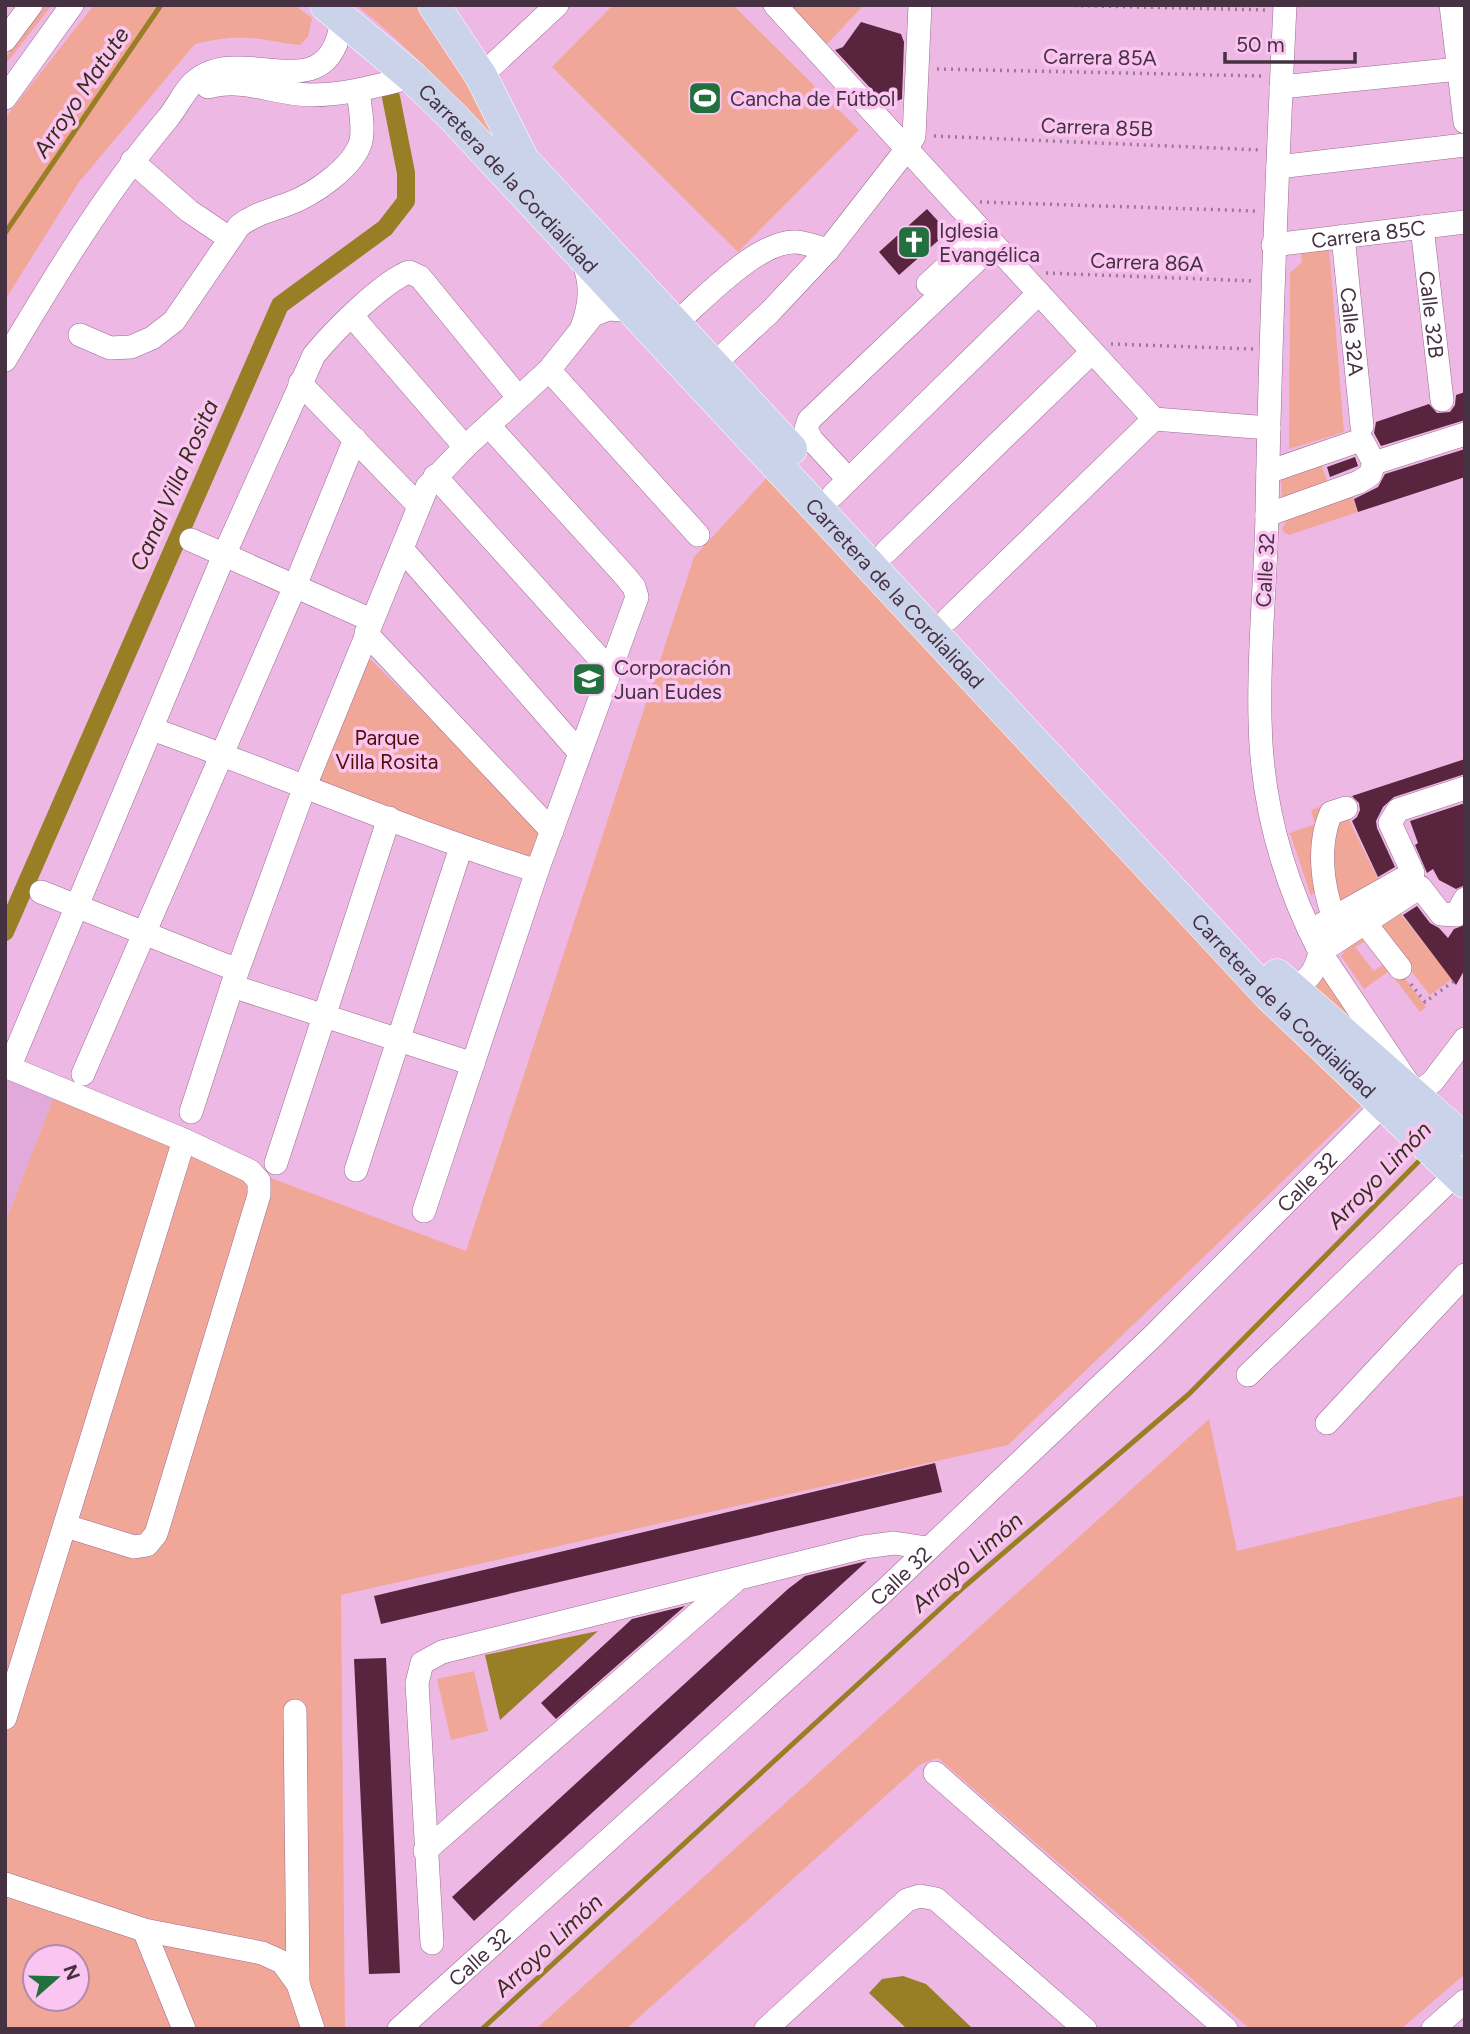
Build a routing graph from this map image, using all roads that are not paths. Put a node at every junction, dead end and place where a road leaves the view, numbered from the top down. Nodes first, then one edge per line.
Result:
1 (32, 5) edge
2 (74, 5) edge
3 (434, 5) edge
4 (557, 5) edge
5 (775, 5) edge
6 (920, 5) edge
7 (1451, 5) edge
8 (1285, 8) edge
9 (333, 9) edge
10 (57, 16) edge
11 (5, 40) edge
12 (1459, 69) junction
13 (5, 75) edge
14 (481, 76) junction
15 (412, 77) junction
16 (1281, 82) junction
17 (358, 92) junction
18 (5, 98) edge
19 (174, 111) junction
20 (1465, 122) edge
21 (910, 143) junction
22 (1465, 145) edge
23 (1278, 159) junction
24 (132, 161) junction
25 (1465, 222) edge
26 (1422, 227) junction
27 (1343, 236) junction
28 (229, 237) junction
29 (988, 239) junction
30 (1273, 245) junction
31 (828, 250) junction
32 (581, 257) junction
33 (928, 284) dead end
34 (1039, 293) junction
35 (352, 316) junction
36 (638, 316) junction
37 (675, 324) junction
38 (582, 327) junction
39 (80, 335) dead end
40 (1088, 348) junction
41 (5, 360) edge
42 (713, 365) junction
43 (549, 370) junction
44 (300, 383) junction
45 (518, 397) junction
46 (1441, 400) dead end
47 (1154, 419) junction
48 (489, 426) junction
49 (1362, 426) dead end
50 (1269, 428) junction
51 (1465, 434) edge
52 (355, 439) junction
53 (465, 447) junction
54 (1374, 463) junction
55 (1268, 472) junction
56 (435, 476) junction
57 (841, 487) junction
58 (418, 505) junction
59 (1268, 515) junction
60 (698, 535) dead end
61 (191, 540) dead end
62 (402, 549) junction
63 (886, 552) junction
64 (224, 555) junction
65 (295, 586) junction
66 (948, 619) junction
67 (368, 627) junction
68 (610, 670) junction
69 (152, 729) junction
70 (579, 752) junction
71 (221, 754) junction
72 (305, 786) junction
73 (1465, 788) edge
74 (1346, 808) dead end
75 (389, 818) junction
76 (552, 831) junction
77 (461, 847) junction
78 (537, 871) junction
79 (41, 892) dead end
80 (1465, 899) edge
81 (76, 906) junction
82 (1334, 918) junction
83 (1365, 923) junction
84 (1310, 931) junction
85 (143, 932) junction
86 (1320, 952) junction
87 (1400, 968) road end
88 (234, 978) junction
89 (1283, 981) junction
90 (325, 1016) junction
91 (398, 1039) junction
92 (1465, 1039) edge
93 (473, 1064) junction
94 (10, 1073) edge
95 (83, 1074) dead end
96 (1383, 1105) junction
97 (1419, 1111) junction
98 (191, 1112) dead end
99 (184, 1140) junction
100 (1465, 1140) edge
101 (276, 1163) dead end
102 (356, 1170) dead end
103 (1460, 1178) edge
104 (424, 1212) dead end
105 (1465, 1275) edge
106 (1248, 1375) dead end
107 (1327, 1423) dead end
108 (66, 1526) junction
109 (927, 1548) junction
110 (737, 1580) junction
111 (295, 1711) dead end
112 (5, 1718) edge
113 (935, 1773) dead end
114 (425, 1852) junction
115 (5, 1884) edge
116 (144, 1930) junction
117 (432, 1942) dead end
118 (298, 1984) junction
119 (1465, 2001) edge
120 (184, 2029) edge
121 (313, 2029) edge
122 (398, 2029) edge
123 (766, 2029) edge
124 (1085, 2029) edge
125 (1226, 2029) edge
126 (1433, 2029) edge

1 - 11 street
2 - 10 street
3 - 14 highway, Carretera de la Cordialidad
4 - 14 street
5 - 21 street
6 - 21 street
7 - 12 street
8 - 16 street, Calle 32
9 - 15 highway, Carretera de la Cordialidad
9 - 19 street
10 - 13 street
10 - 18 street
12 - 16 street
12 - 20 street
14 - 37 highway, Carretera de la Cordialidad
15 - 17 street
15 - 32 highway, Carretera de la Cordialidad
16 - 23 street, Calle 32
17 - 19 street
17 - 28 street
19 - 24 street
21 - 29 street
21 - 31 street
22 - 23 street
23 - 30 street, Calle 32
24 - 28 street
24 - 41 street
25 - 26 street, Carrera 85C
26 - 27 street, Carrera 85C
26 - 46 street, Calle 32B
27 - 30 street, Carrera 85C
27 - 49 street, Calle 32A
28 - 39 street
29 - 33 street
29 - 34 street
29 - 57 street
30 - 50 street, Calle 32
31 - 37 street
31 - 42 street
32 - 36 highway, Carretera de la Cordialidad
32 - 38 street
34 - 40 street
34 - 57 street
35 - 44 street
35 - 45 street
35 - 53 street
36 - 38 street
36 - 96 highway, Carretera de la Cordialidad
37 - 42 highway, Carretera de la Cordialidad
38 - 43 street
40 - 47 street
40 - 63 street
42 - 57 highway, Carretera de la Cordialidad
43 - 45 street
43 - 60 street
44 - 52 street
44 - 64 street
45 - 48 street
47 - 50 street
47 - 66 street
48 - 53 street
48 - 68 street
50 - 55 street, Calle 32
51 - 54 street
52 - 58 street
52 - 65 street
53 - 56 street
54 - 55 street
54 - 59 street
55 - 59 street, Calle 32
56 - 58 street
56 - 68 street
57 - 63 highway, Carretera de la Cordialidad
58 - 62 street
59 - 84 street, Calle 32
61 - 64 street
62 - 67 street
62 - 70 street
63 - 66 highway, Carretera de la Cordialidad
64 - 65 street
64 - 69 street
65 - 67 street
65 - 71 street
66 - 89 highway, Carretera de la Cordialidad
67 - 72 street
67 - 76 street
68 - 70 street
69 - 71 street
69 - 81 street
70 - 76 street
71 - 72 street
71 - 85 street
72 - 75 street
72 - 88 street
73 - 82 street
74 - 82 street
75 - 77 street
75 - 90 street
76 - 78 street
77 - 78 street
77 - 91 street
78 - 93 street
79 - 81 street
80 - 83 street
81 - 85 street
81 - 94 street
82 - 84 street
83 - 86 street
83 - 87 street
84 - 86 street, Calle 32
85 - 88 street
85 - 95 street
86 - 89 street
86 - 97 street, Calle 32
88 - 90 street
88 - 98 street
89 - 97 highway, Carretera de la Cordialidad
90 - 91 street
90 - 101 street
91 - 93 street
91 - 102 street
92 - 97 street
93 - 104 street
94 - 99 street
96 - 97 highway, Carretera de la Cordialidad
96 - 109 street, Calle 32
97 - 100 highway, Carretera de la Cordialidad
97 - 103 highway, Carretera de la Cordialidad
99 - 108 street
99 - 108 street
103 - 106 street
105 - 107 street
108 - 112 street
109 - 110 street
109 - 122 street, Calle 32
110 - 114 street
110 - 114 street
111 - 118 street
113 - 125 street
114 - 117 street
115 - 116 street
116 - 118 street
116 - 120 street
118 - 121 street
119 - 126 street
123 - 124 street

